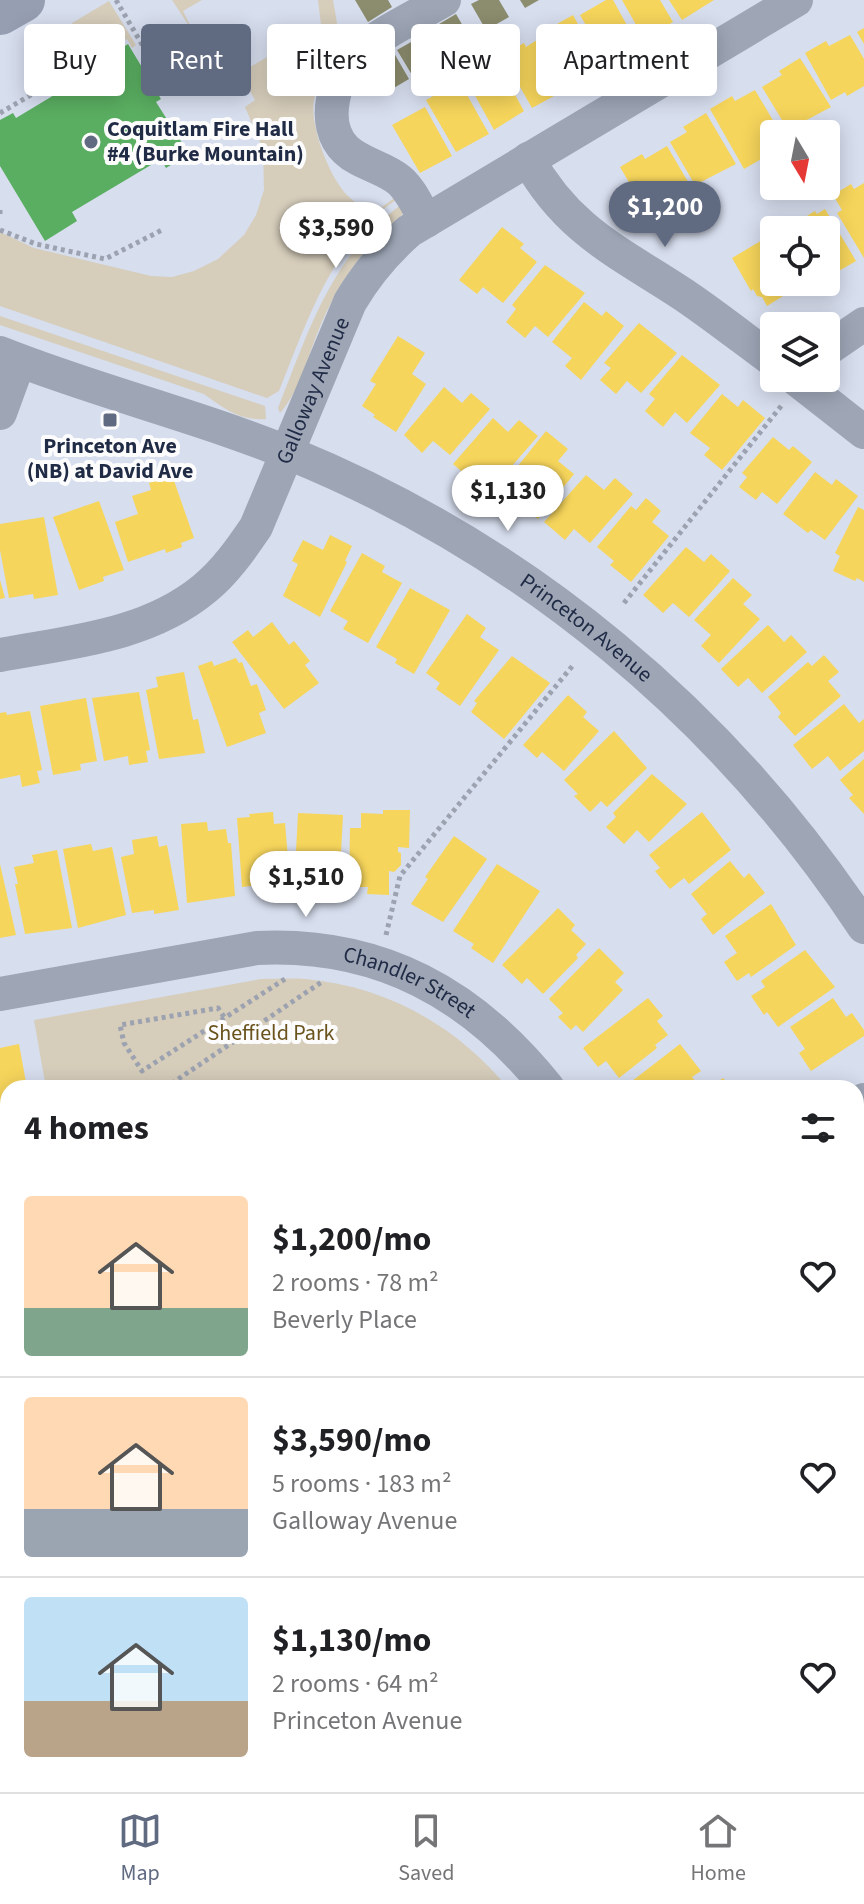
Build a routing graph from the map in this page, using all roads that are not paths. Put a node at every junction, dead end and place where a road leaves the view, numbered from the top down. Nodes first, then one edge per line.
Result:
1 (23, 0) edge
2 (444, 0) edge
3 (796, 0) edge
4 (0, 13) edge
5 (528, 159) junction
6 (426, 221) junction
7 (864, 324) edge
8 (840, 340) edge
9 (10, 357) edge
10 (760, 357) edge
11 (805, 392) edge
12 (0, 413) edge
13 (864, 432) edge
14 (288, 453) junction
15 (0, 655) edge
16 (864, 927) edge
17 (0, 994) edge
18 (541, 1080) edge

1 - 4 main road
2 - 6 street
3 - 5 street, Galloway Avenue
5 - 6 street, Galloway Avenue
5 - 10 street
6 - 14 street, Galloway Avenue
7 - 8 street
9 - 12 street
9 - 14 street, Princeton Avenue
11 - 13 street
14 - 15 street, Galloway Avenue
14 - 16 street, Princeton Avenue
17 - 18 street, Chandler Street

